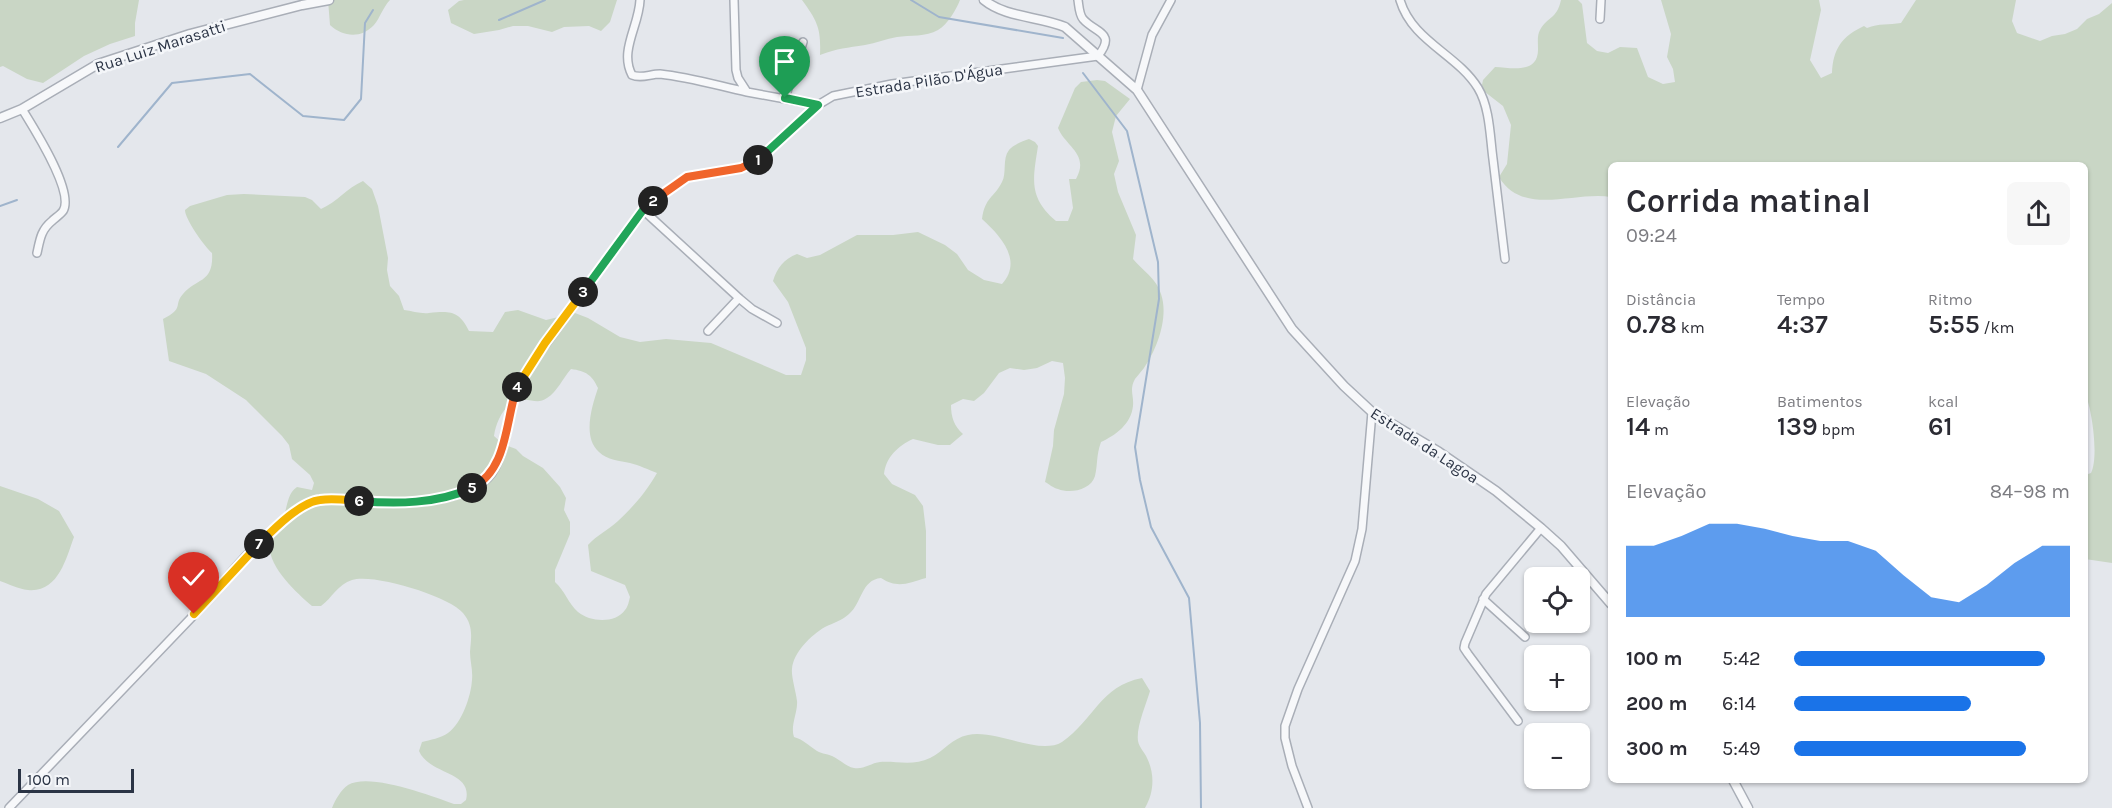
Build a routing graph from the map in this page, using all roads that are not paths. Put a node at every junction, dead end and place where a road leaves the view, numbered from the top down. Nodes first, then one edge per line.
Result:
1 (330, 0) edge
2 (640, 0) edge
3 (734, 0) edge
4 (984, 0) edge
5 (1078, 0) edge
6 (1171, 0) edge
7 (1400, 0) edge
8 (1601, 0) edge
9 (1600, 20) dead end
10 (804, 42) dead end
11 (1098, 56) junction
12 (1137, 90) junction
13 (747, 92) junction
14 (785, 98) junction
15 (818, 105) junction
16 (22, 109) junction
17 (0, 118) edge
18 (643, 210) junction
19 (37, 253) dead end
20 (1505, 259) dead end
21 (738, 298) junction
22 (777, 323) dead end
23 (708, 332) dead end
24 (1372, 412) junction
25 (1541, 528) junction
26 (1483, 599) junction
27 (1608, 601) edge
28 (1526, 637) dead end
29 (1518, 721) dead end
30 (1736, 783) edge
31 (9, 808) edge
32 (1308, 808) edge
33 (1748, 808) edge

1 - 16 street, Rua Luiz Marasatti
2 - 13 street
3 - 13 street
4 - 11 street
5 - 11 street
6 - 12 street
7 - 20 street
8 - 9 street
10 - 14 street
11 - 12 street
11 - 15 street, Estrada Pilão D'Água
12 - 24 street, Estrada da Lagoa
13 - 14 street
14 - 15 street
15 - 18 street, Estrada Pilão D'Água
16 - 17 street, Rua Luiz Marasatti
16 - 19 street
18 - 21 street
18 - 31 street, Estrada Pilão D'Água
21 - 22 street
21 - 23 street
24 - 25 street, Estrada da Lagoa
24 - 32 street
25 - 26 street
25 - 27 street, Estrada da Lagoa
26 - 28 street
26 - 29 street
30 - 33 street

